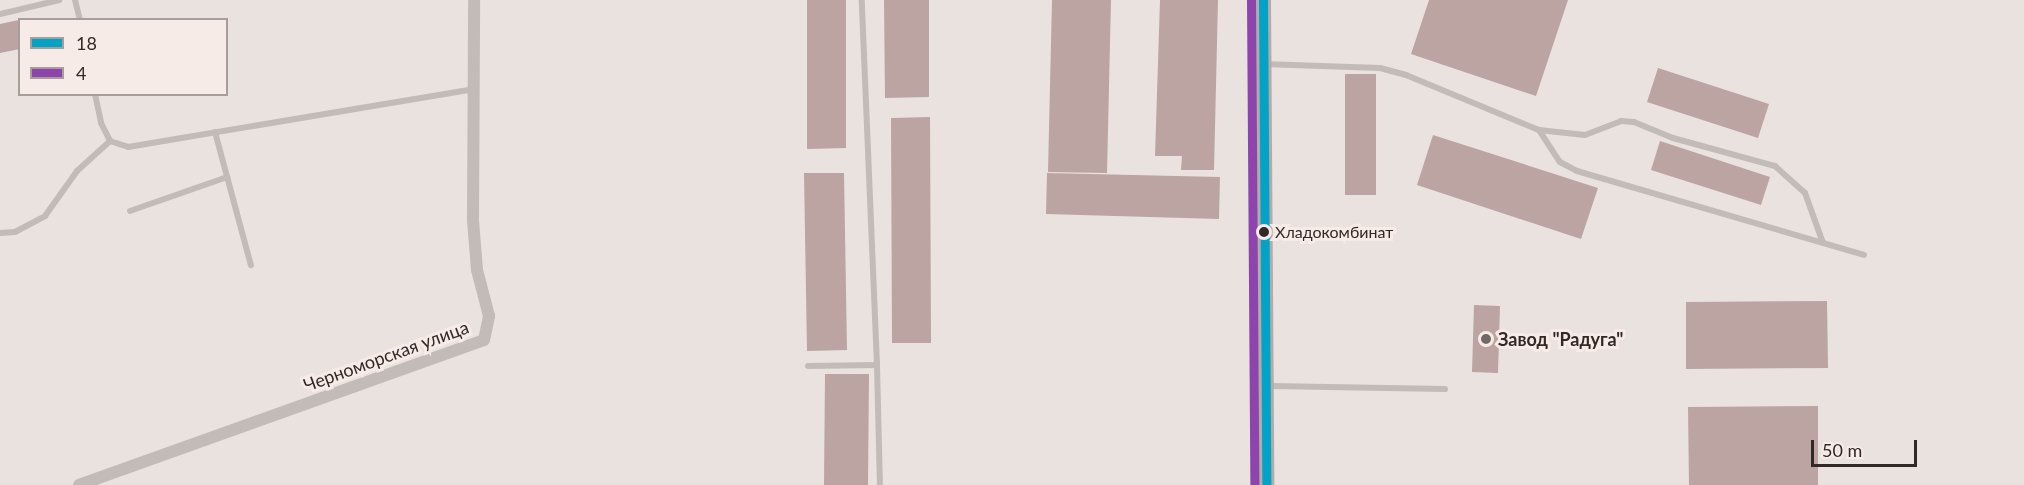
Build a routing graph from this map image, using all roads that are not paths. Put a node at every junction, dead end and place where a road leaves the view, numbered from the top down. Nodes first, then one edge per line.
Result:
1 (59, 0) edge
2 (75, 0) edge
3 (474, 0) edge
4 (862, 0) edge
5 (1263, 0) edge
6 (0, 14) edge
7 (80, 18) edge
8 (1263, 64) junction
9 (473, 89) junction
10 (95, 96) edge
11 (1539, 130) junction
12 (215, 132) junction
13 (110, 141) junction
14 (227, 177) junction
15 (130, 211) dead end
16 (0, 233) edge
17 (1823, 243) junction
18 (1864, 255) dead end
19 (251, 265) dead end
20 (878, 365) junction
21 (808, 366) dead end
22 (1264, 386) junction
23 (1445, 389) dead end
24 (80, 485) edge
25 (880, 485) edge
26 (1266, 485) edge

1 - 6 lane
2 - 7 lane
3 - 9 street, Черноморская улица
4 - 20 lane
5 - 8 street
8 - 11 lane
8 - 22 street
9 - 12 lane
9 - 24 street, Черноморская улица
10 - 13 lane
11 - 17 lane
11 - 17 lane
12 - 13 lane
12 - 14 lane
13 - 16 lane
14 - 15 lane
14 - 19 lane
17 - 18 lane
20 - 21 lane
20 - 25 lane
22 - 23 lane
22 - 26 street

